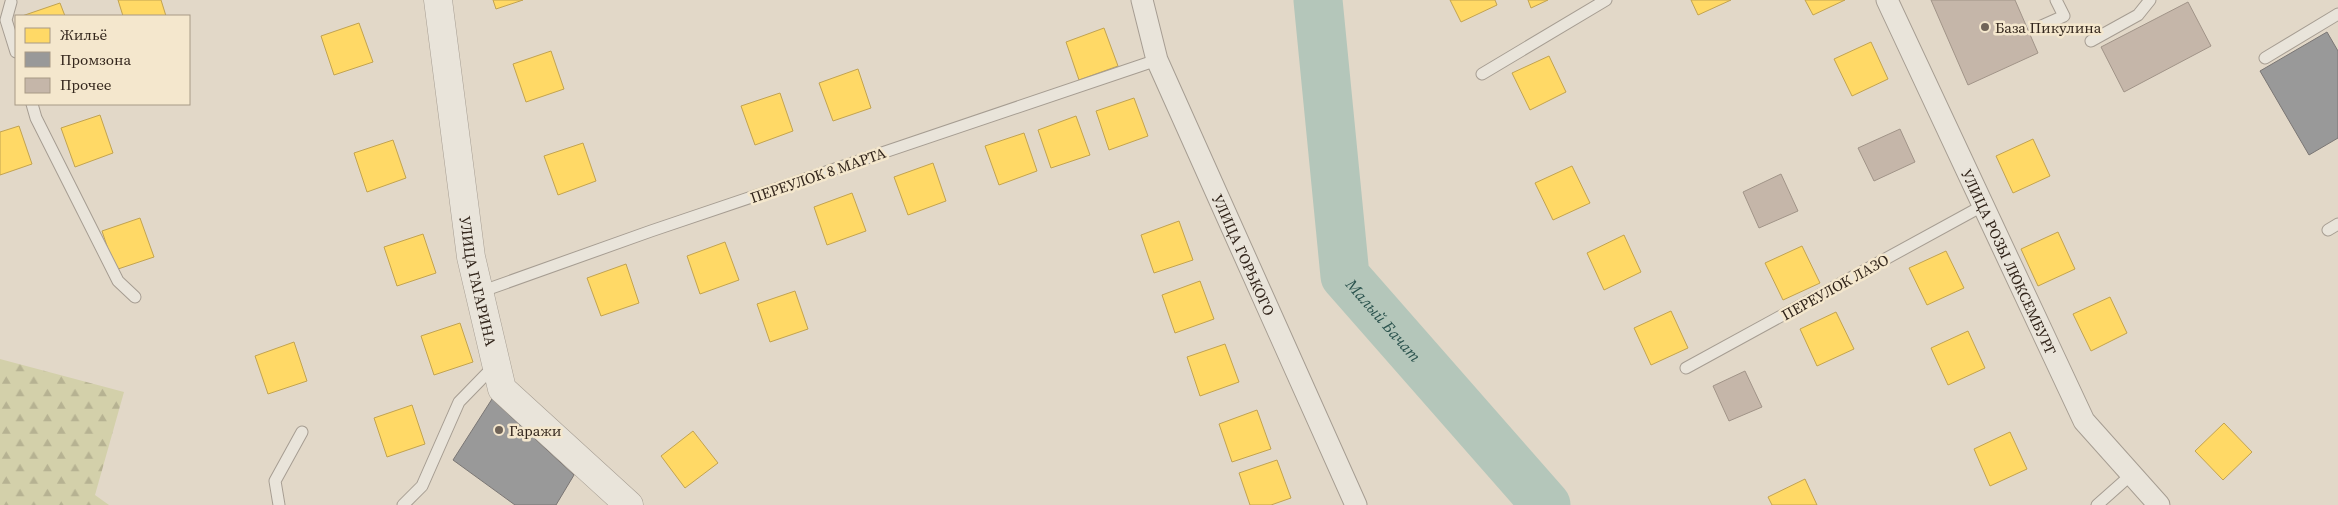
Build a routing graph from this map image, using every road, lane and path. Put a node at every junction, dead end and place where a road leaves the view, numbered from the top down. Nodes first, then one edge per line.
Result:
1 (438, 0) edge
2 (1142, 0) edge
3 (1606, 0) edge
4 (1887, 0) edge
5 (2056, 0) edge
6 (2150, 0) edge
7 (14, 1) edge
8 (2338, 14) edge
9 (2037, 28) dead end
10 (2091, 41) dead end
11 (15, 49) edge
12 (2266, 58) dead end
13 (1157, 60) junction
14 (1482, 74) dead end
15 (32, 105) edge
16 (1984, 205) junction
17 (480, 292) junction
18 (135, 297) dead end
19 (497, 364) junction
20 (1686, 368) dead end
21 (302, 432) dead end
22 (2132, 474) junction
23 (279, 505) edge
24 (403, 505) edge
25 (629, 505) edge
26 (1356, 505) edge
27 (2097, 505) edge
28 (2159, 505) edge

1 - 17 street, УЛИЦА ГАГАРИНА
2 - 13 street, УЛИЦА ГОРЬКОГО
3 - 14 lane
4 - 16 street, УЛИЦА РОЗЫ ЛЮКСЕМБУРГ
5 - 9 lane
6 - 10 lane
7 - 11 lane
8 - 12 lane
13 - 17 lane, ПЕРЕУЛОК 8 МАРТА
13 - 26 street, УЛИЦА ГОРЬКОГО
15 - 18 lane
16 - 20 lane, ПЕРЕУЛОК ЛАЗО
16 - 22 street, УЛИЦА РОЗЫ ЛЮКСЕМБУРГ
17 - 19 street, УЛИЦА ГАГАРИНА
19 - 24 lane
19 - 25 street, УЛИЦА ГАГАРИНА
21 - 23 lane
22 - 27 lane
22 - 28 street, УЛИЦА РОЗЫ ЛЮКСЕМБУРГ

